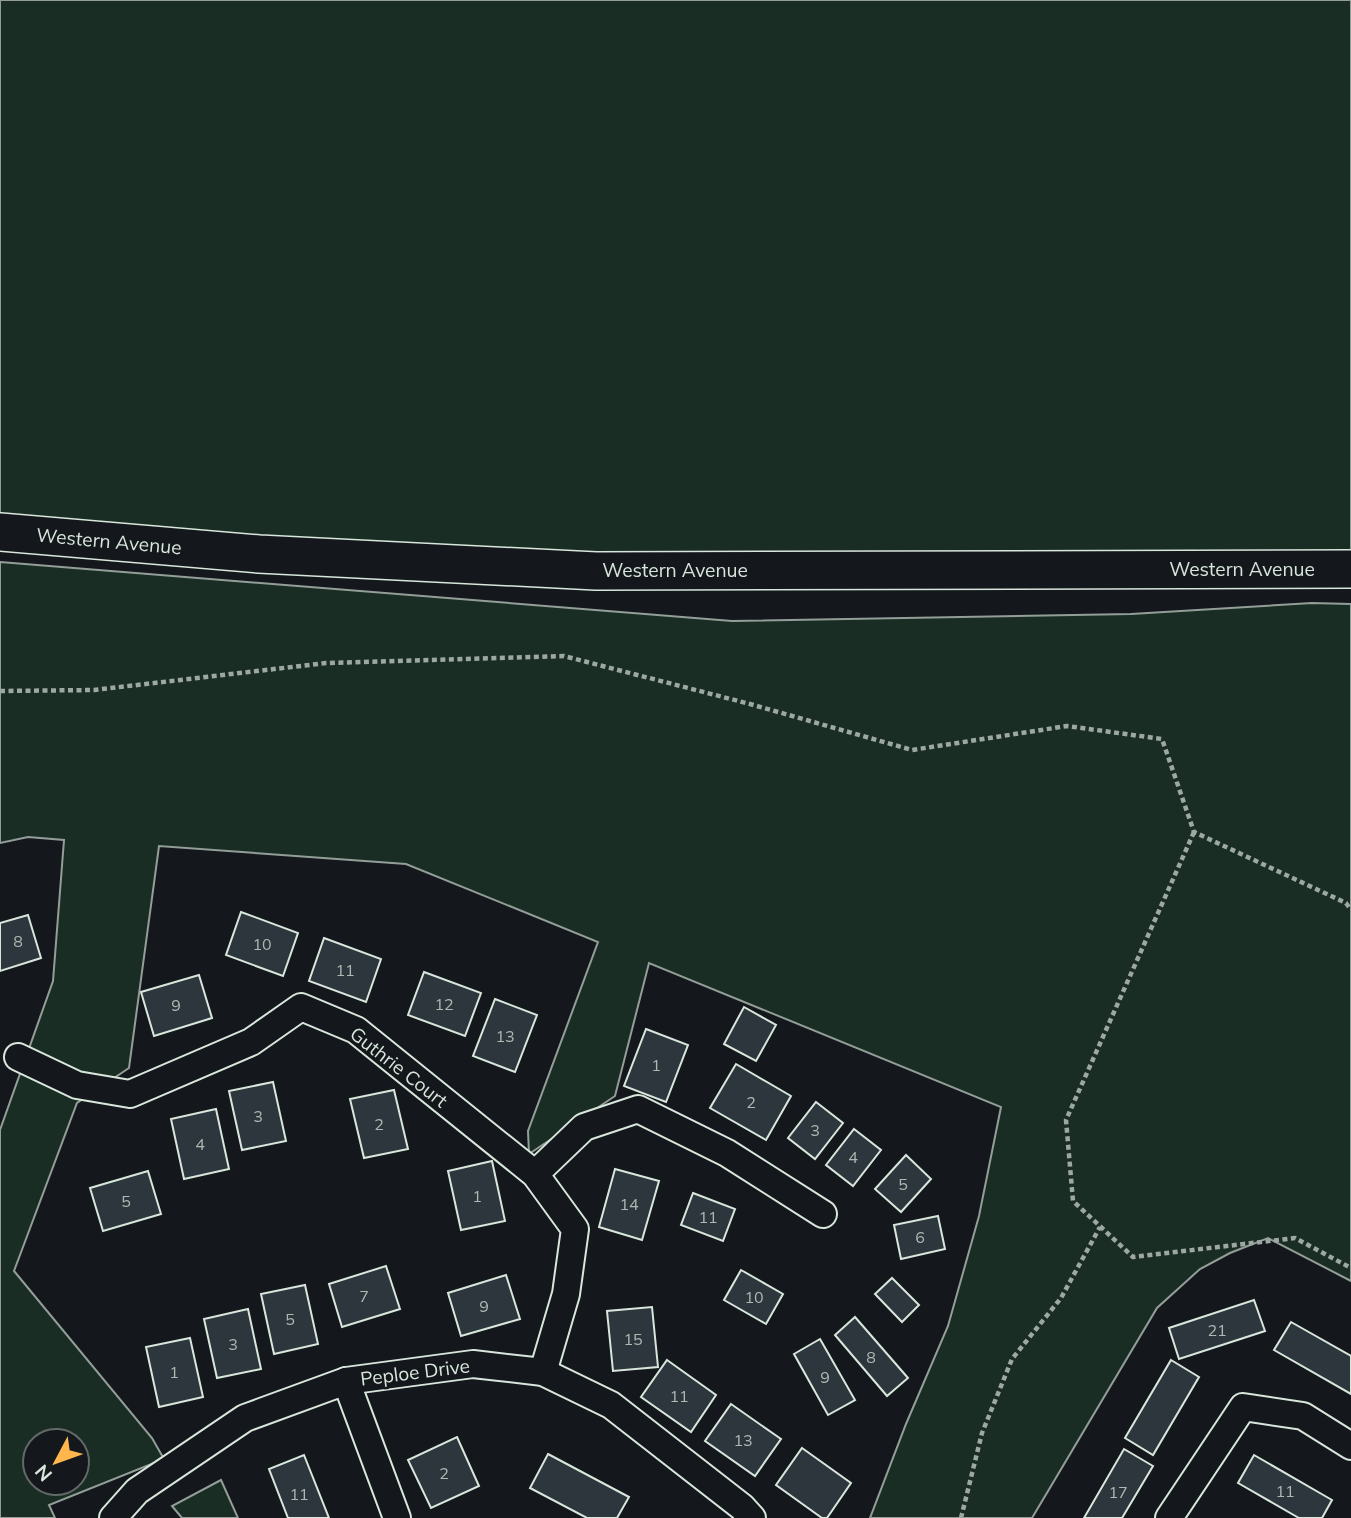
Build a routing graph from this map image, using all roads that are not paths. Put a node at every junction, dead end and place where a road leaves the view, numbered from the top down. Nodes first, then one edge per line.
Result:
1 (0, 532) edge
2 (1351, 569) edge
3 (18, 1057) dead end
4 (535, 1174) junction
5 (823, 1214) dead end
6 (543, 1372) junction
7 (346, 1381) junction
8 (1351, 1446) edge
9 (113, 1518) edge
10 (397, 1518) edge
11 (752, 1518) edge
12 (1168, 1518) edge

1 - 2 main road, Western Avenue
3 - 4 street, Guthrie Court
4 - 5 street
4 - 6 street, Guthrie Court
6 - 7 street, Peploe Drive
6 - 11 street, Peploe Drive
7 - 9 street, Peploe Drive
7 - 10 street
8 - 12 street

